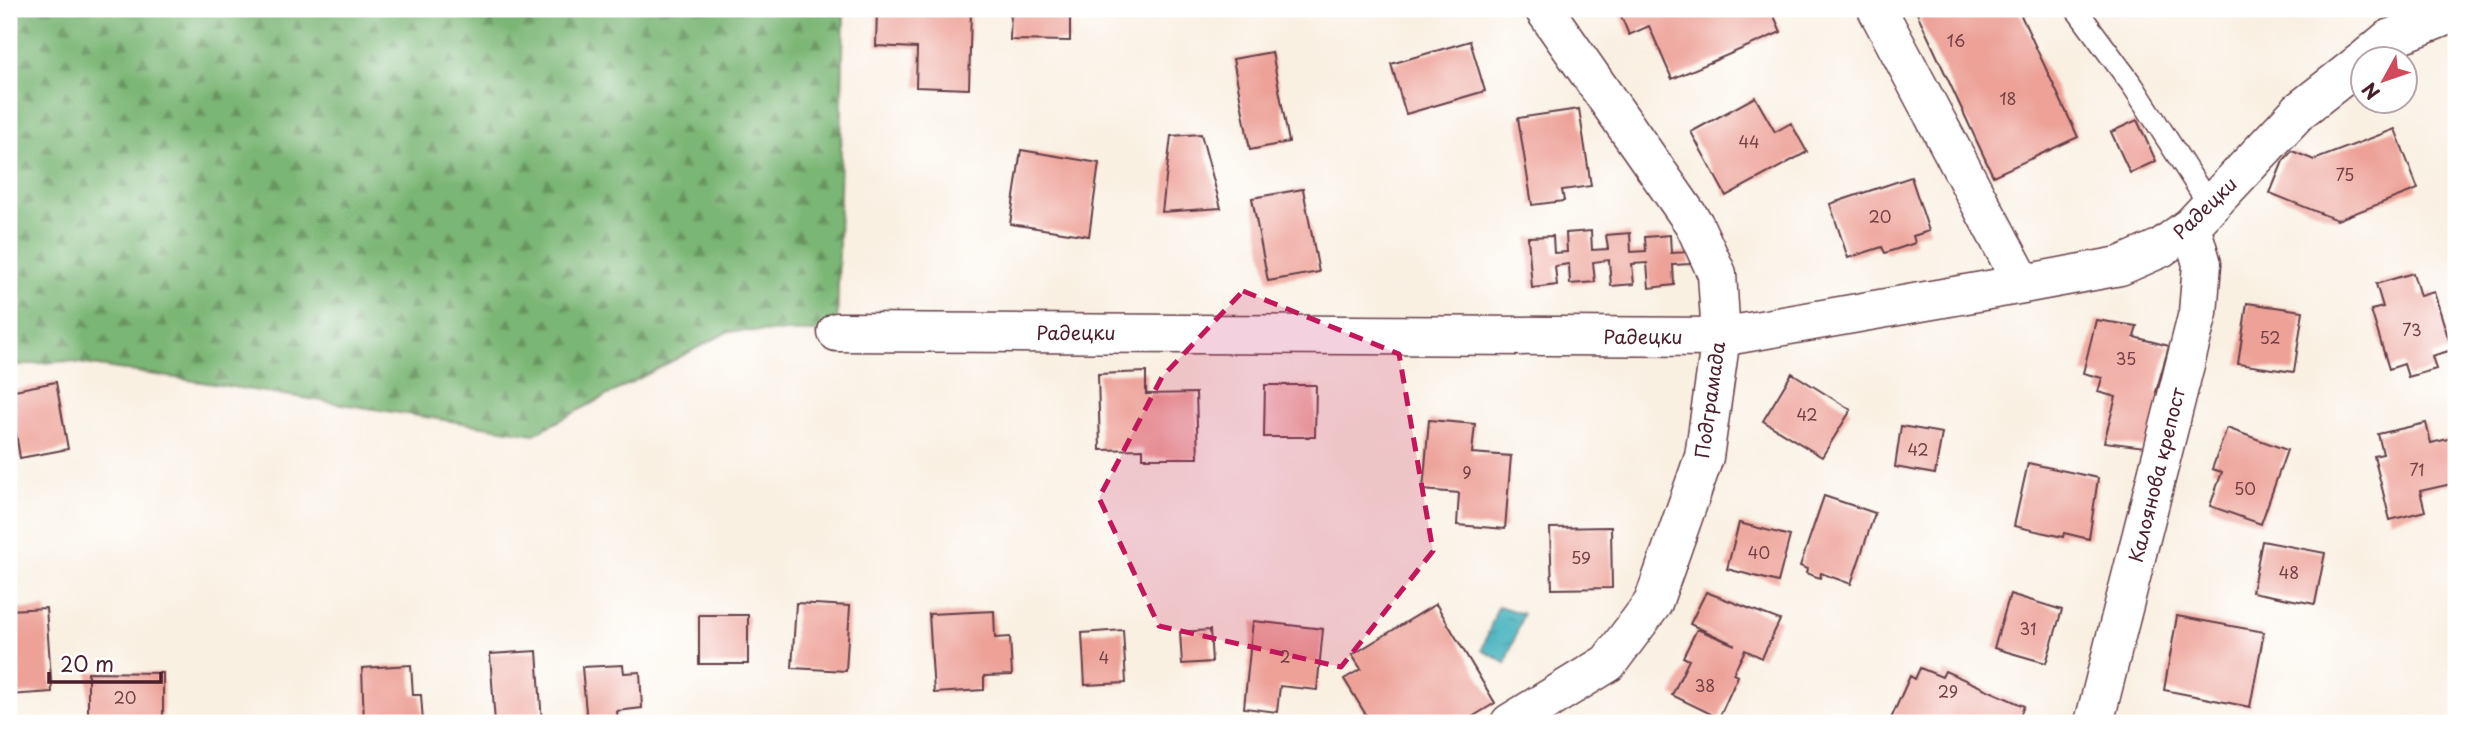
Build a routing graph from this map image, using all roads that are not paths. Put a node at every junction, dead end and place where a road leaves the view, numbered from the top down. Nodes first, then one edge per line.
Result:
1 (1544, 9) edge
2 (1877, 9) edge
3 (2076, 9) edge
4 (2456, 12) edge
5 (2381, 46) edge
6 (2350, 71) edge
7 (2200, 216) junction
8 (2024, 284) junction
9 (837, 332) dead end
10 (1721, 337) junction
11 (1510, 723) edge
12 (2094, 723) edge

1 - 10 street, Подграмада
2 - 8 street
3 - 7 lane
4 - 5 street, Радецки
6 - 7 street, Радецки
7 - 8 street, Радецки
7 - 12 street, Калоянова крепост
8 - 10 street, Радецки
9 - 10 street, Радецки
10 - 11 street, Подграмада

